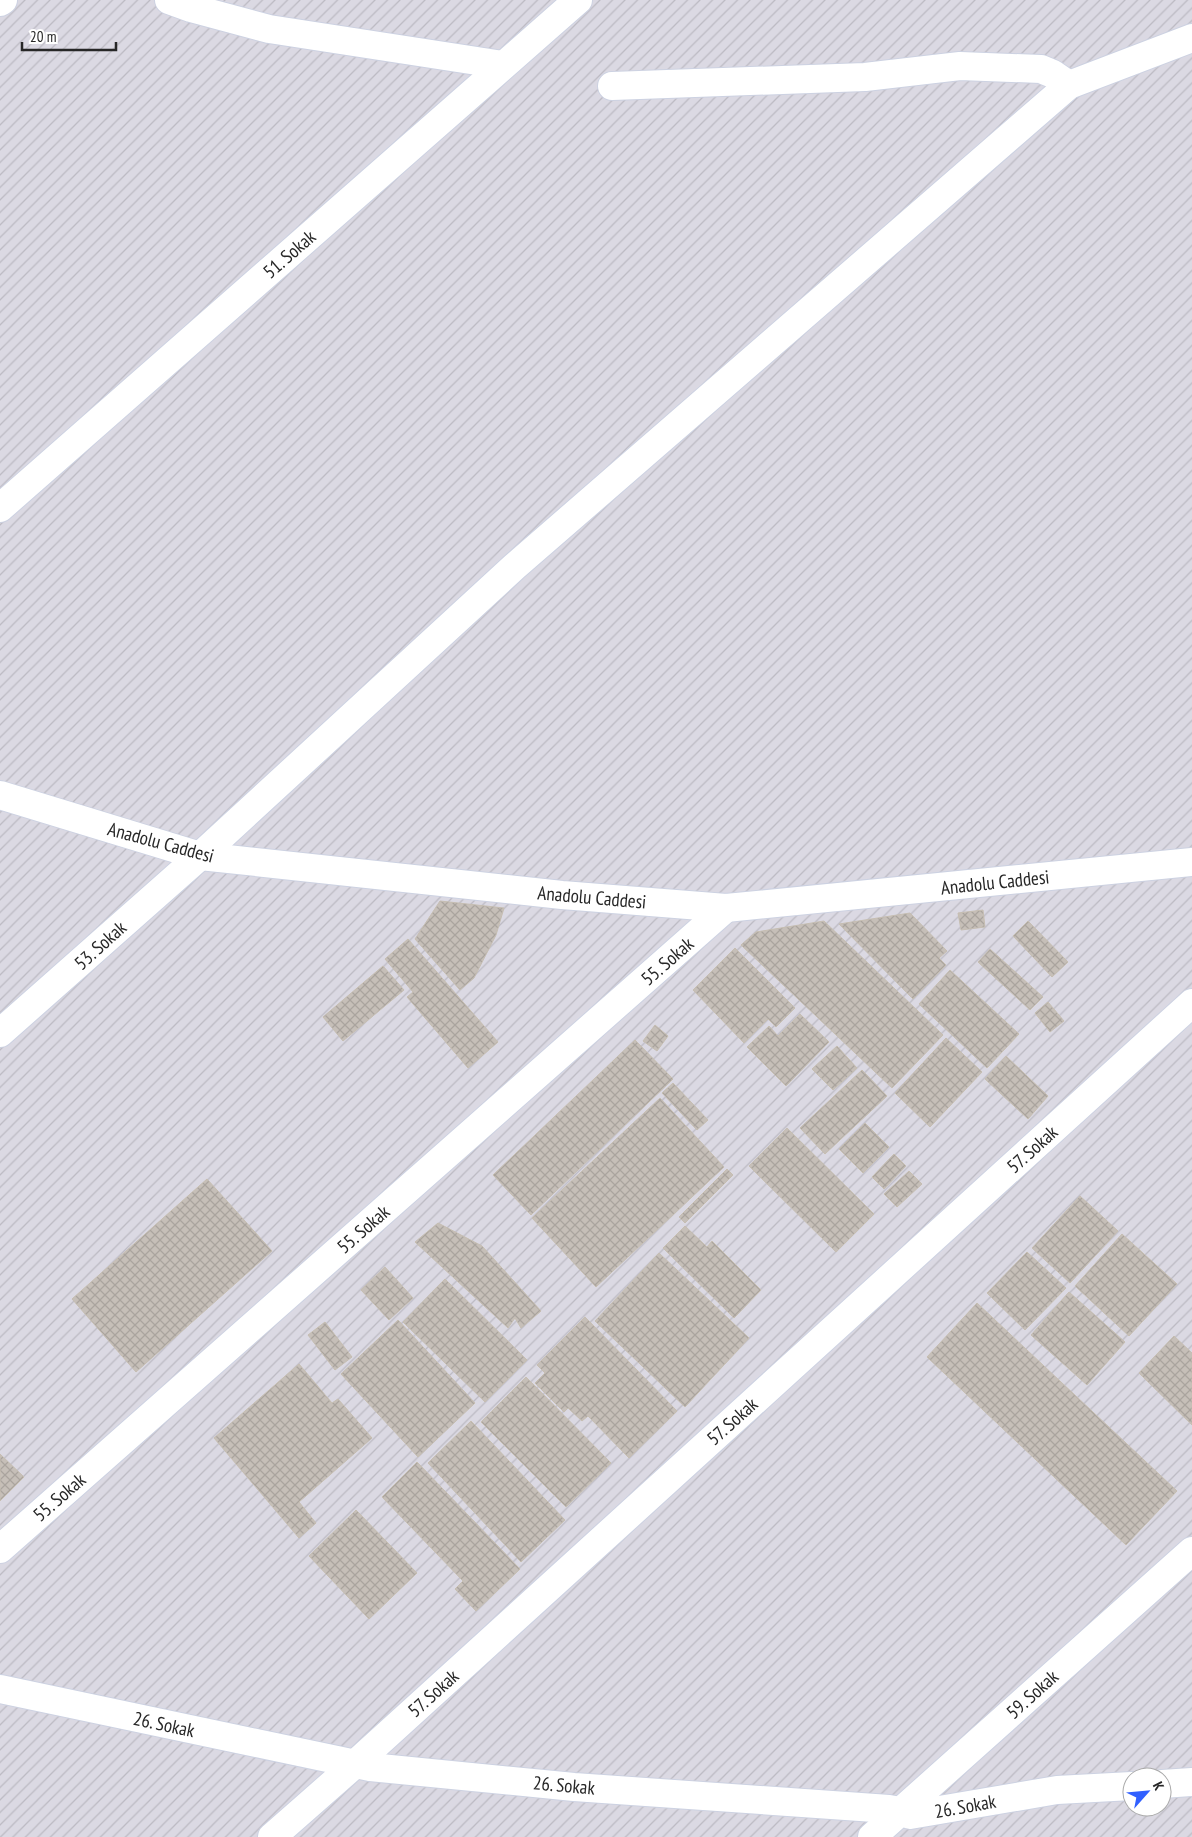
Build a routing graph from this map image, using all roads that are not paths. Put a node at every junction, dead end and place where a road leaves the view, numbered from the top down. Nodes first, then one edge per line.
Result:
1 (169, 0) edge
2 (578, 0) edge
3 (1192, 38) edge
4 (503, 65) junction
5 (1069, 85) junction
6 (612, 86) dead end
7 (0, 508) edge
8 (0, 795) edge
9 (200, 856) junction
10 (1192, 862) edge
11 (726, 908) junction
12 (1192, 1004) edge
13 (0, 1034) edge
14 (0, 1549) edge
15 (1192, 1551) edge
16 (0, 1689) edge
17 (355, 1764) junction
18 (1192, 1782) edge
19 (1172, 1783) edge
20 (1122, 1787) edge
21 (901, 1810) junction
22 (272, 1837) edge
23 (872, 1837) edge

1 - 4 street
2 - 4 street, 51. Sokak
3 - 5 street
4 - 7 street, 51. Sokak
5 - 6 street
5 - 9 street, 53. Sokak
8 - 9 street, Anadolu Caddesi
9 - 11 street, Anadolu Caddesi
9 - 13 street, 53. Sokak
10 - 11 street, Anadolu Caddesi
11 - 14 street, 55. Sokak
12 - 17 street, 57. Sokak
15 - 21 street, 59. Sokak
16 - 17 street, 26. Sokak
17 - 21 street, 26. Sokak
17 - 22 street, 57. Sokak
18 - 19 street
20 - 21 street, 26. Sokak
21 - 23 street, 59. Sokak

